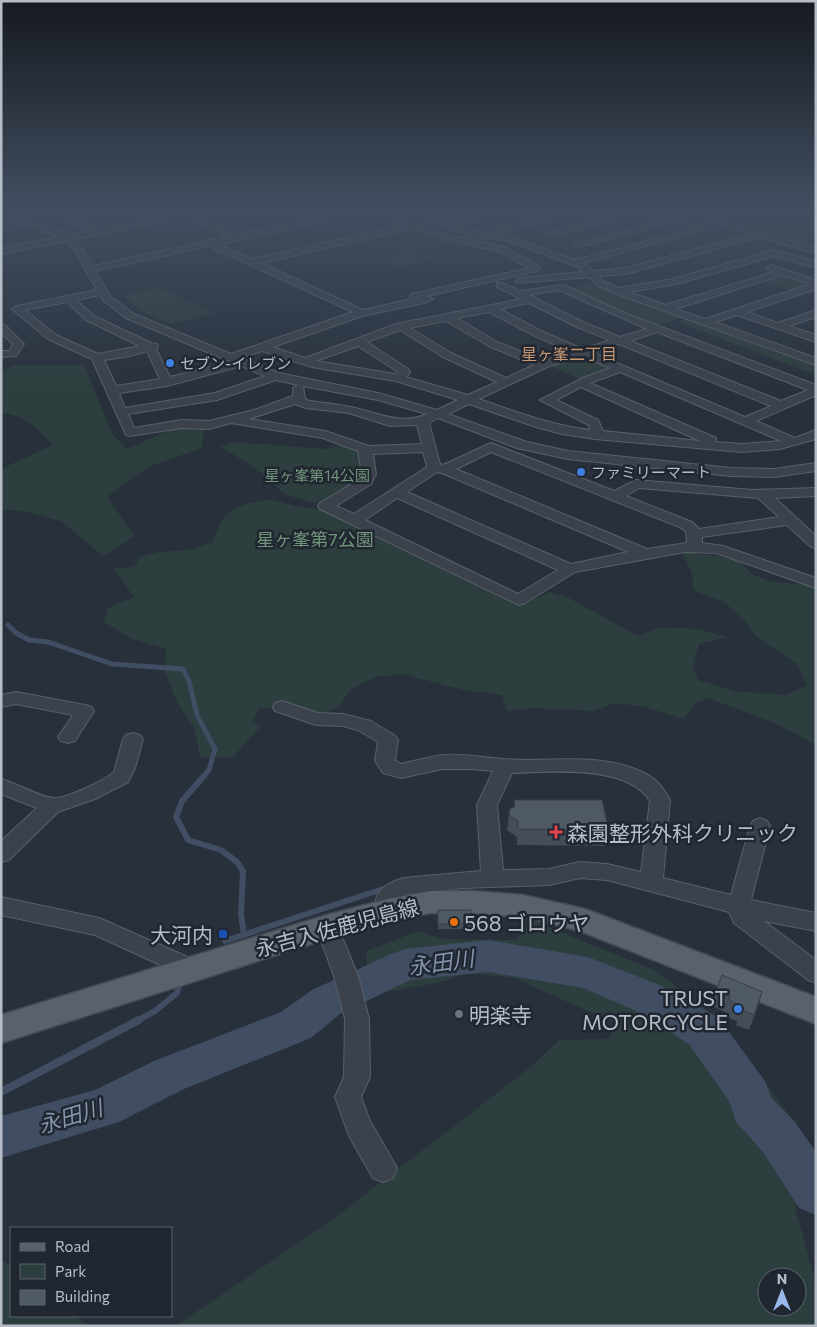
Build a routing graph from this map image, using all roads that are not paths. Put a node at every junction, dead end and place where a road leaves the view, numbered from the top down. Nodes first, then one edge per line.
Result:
1 (90, 269) edge
2 (267, 269) edge
3 (534, 269) edge
4 (586, 269) edge
5 (635, 269) edge
6 (720, 269) edge
7 (773, 269) edge
8 (782, 272) junction
9 (591, 275) junction
10 (500, 285) junction
11 (816, 285) edge
12 (617, 291) junction
13 (102, 292) junction
14 (519, 294) junction
15 (69, 299) junction
16 (531, 300) junction
17 (418, 301) junction
18 (490, 308) junction
19 (667, 308) junction
20 (737, 312) junction
21 (362, 313) junction
22 (816, 313) edge
23 (446, 317) junction
24 (706, 322) junction
25 (400, 326) junction
26 (779, 326) junction
27 (1, 327) edge
28 (657, 329) junction
29 (179, 337) junction
30 (816, 339) edge
31 (620, 340) junction
32 (358, 341) junction
33 (150, 347) junction
34 (262, 347) junction
35 (582, 352) junction
36 (1, 354) edge
37 (97, 357) junction
38 (235, 360) junction
39 (304, 362) junction
40 (816, 362) edge
41 (543, 365) junction
42 (620, 369) junction
43 (275, 376) junction
44 (397, 378) junction
45 (299, 382) junction
46 (506, 382) junction
47 (167, 383) junction
48 (581, 383) junction
49 (111, 390) junction
50 (816, 390) edge
51 (299, 398) junction
52 (470, 399) junction
53 (782, 406) junction
54 (121, 412) junction
55 (438, 415) junction
56 (232, 420) junction
57 (422, 422) junction
58 (744, 422) junction
59 (816, 434) edge
60 (594, 435) junction
61 (794, 442) junction
62 (724, 447) junction
63 (430, 448) junction
64 (366, 450) junction
65 (439, 468) junction
66 (813, 471) edge
67 (397, 492) junction
68 (816, 492) edge
69 (762, 494) junction
70 (615, 496) junction
71 (354, 520) junction
72 (790, 520) junction
73 (694, 541) junction
74 (816, 544) edge
75 (645, 554) junction
76 (570, 569) junction
77 (816, 582) edge
78 (1, 701) edge
79 (282, 707) dead end
80 (68, 737) dead end
81 (133, 739) dead end
82 (506, 766) junction
83 (1, 786) edge
84 (52, 806) junction
85 (760, 826) dead end
86 (1, 854) edge
87 (493, 879) junction
88 (651, 884) junction
89 (739, 905) junction
90 (1, 906) edge
91 (388, 910) junction
92 (816, 922) edge
93 (326, 927) junction
94 (191, 969) junction
95 (816, 973) edge
96 (816, 1011) edge
97 (1, 1029) edge
98 (382, 1168) dead end

1 - 13 street
2 - 21 street
3 - 17 street
4 - 9 street
5 - 9 street
6 - 12 street
7 - 8 street
8 - 11 street
8 - 19 street
9 - 10 street
9 - 12 street
10 - 14 street
10 - 17 street
11 - 20 street
12 - 19 street
13 - 15 street
13 - 29 street
14 - 16 street
14 - 28 street
15 - 33 street
15 - 37 street
16 - 18 street
16 - 31 street
17 - 21 street
18 - 23 street
18 - 35 street
19 - 24 street
20 - 24 street
20 - 26 street
21 - 34 street
22 - 26 street
23 - 25 street
23 - 41 street
24 - 40 street
25 - 32 street
25 - 46 street
26 - 30 street
27 - 36 street
28 - 31 street
28 - 50 street
29 - 33 street
29 - 38 street
31 - 35 street
31 - 53 street
32 - 39 street
32 - 44 street
33 - 37 street
33 - 47 street
34 - 38 street
34 - 39 street
35 - 41 street
35 - 42 street
37 - 49 street
38 - 43 street
38 - 47 street
39 - 44 street
41 - 46 street
42 - 48 street
42 - 58 street
43 - 45 street
43 - 54 street
44 - 52 street
45 - 51 street
45 - 55 street
46 - 52 street
47 - 49 street
48 - 60 street
48 - 62 street
49 - 54 street
50 - 53 street
51 - 56 street
51 - 57 street
52 - 55 street
52 - 60 street
53 - 58 street
54 - 56 street
55 - 57 street
55 - 66 street
56 - 64 street
57 - 63 street
58 - 61 street
59 - 61 street
60 - 62 street
61 - 62 street
63 - 64 street
63 - 65 street
64 - 71 street
65 - 67 street
65 - 70 street
65 - 75 street
67 - 71 street
67 - 76 street
68 - 69 street
69 - 70 street
69 - 72 street
70 - 73 street
71 - 76 street
72 - 73 street
72 - 74 street
73 - 75 street
73 - 77 street
75 - 76 street
78 - 80 street
79 - 82 street
81 - 84 street
82 - 87 street
82 - 88 street
83 - 84 street
84 - 86 street
85 - 89 street
87 - 88 street
87 - 91 street
88 - 89 street
89 - 92 street
89 - 95 street
90 - 94 street
91 - 93 main road, 永吉入佐鹿児島線
91 - 96 main road, 永吉入佐鹿児島線
93 - 94 main road, 永吉入佐鹿児島線
93 - 98 street
94 - 97 main road, 永吉入佐鹿児島線

